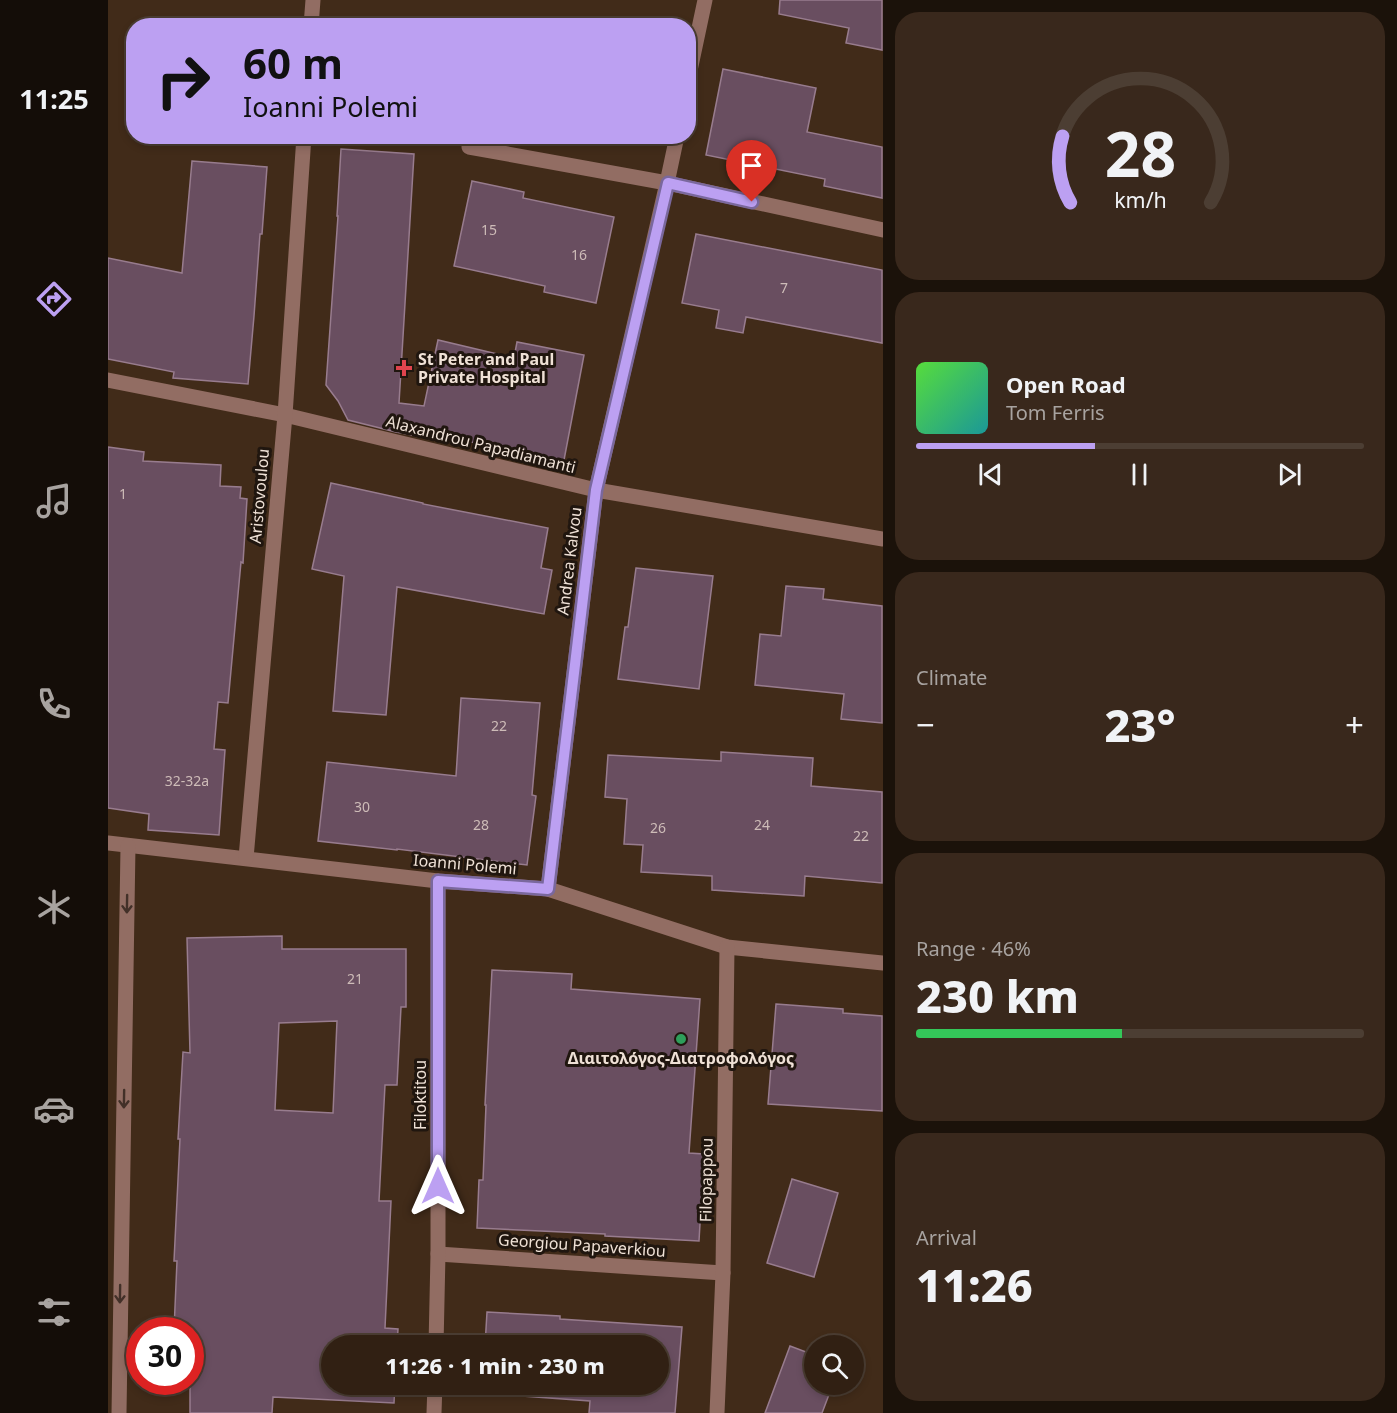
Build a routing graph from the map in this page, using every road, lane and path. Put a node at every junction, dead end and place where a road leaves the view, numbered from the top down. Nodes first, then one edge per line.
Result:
1 (313, 0) edge
2 (705, 0) edge
3 (312, 18) edge
4 (696, 42) edge
5 (303, 144) edge
6 (675, 144) edge
7 (469, 147) dead end
8 (668, 183) junction
9 (882, 230) edge
10 (108, 380) edge
11 (285, 415) junction
12 (596, 490) junction
13 (882, 539) edge
14 (108, 843) edge
15 (128, 846) junction
16 (246, 858) junction
17 (438, 881) junction
18 (548, 889) junction
19 (727, 947) junction
20 (882, 963) edge
21 (438, 1254) junction
22 (723, 1273) junction
23 (436, 1335) edge
24 (435, 1395) edge
25 (119, 1413) edge
26 (434, 1413) edge
27 (717, 1413) edge

1 - 3 street
2 - 4 street
5 - 11 street, Aristovoulou
6 - 8 street, Andrea Kalvou
7 - 8 street
8 - 9 street
8 - 12 street, Andrea Kalvou
10 - 11 street, Alaxandrou Papadiamanti
11 - 12 street, Alaxandrou Papadiamanti
11 - 16 street, Aristovoulou
12 - 13 street, Alaxandrou Papadiamanti
12 - 18 street, Andrea Kalvou
14 - 15 street, Ioanni Polemi
15 - 16 street, Ioanni Polemi
15 -> 25 street
16 - 17 street, Ioanni Polemi
17 - 18 street, Ioanni Polemi
17 - 21 street, Filoktitou
18 - 19 street, Ioanni Polemi
19 - 20 street, Ioanni Polemi
19 - 22 street, Filopappou
21 - 22 street, Georgiou Papaverkiou
21 - 23 street, Filoktitou
22 - 27 street, Filopappou
24 - 26 street

